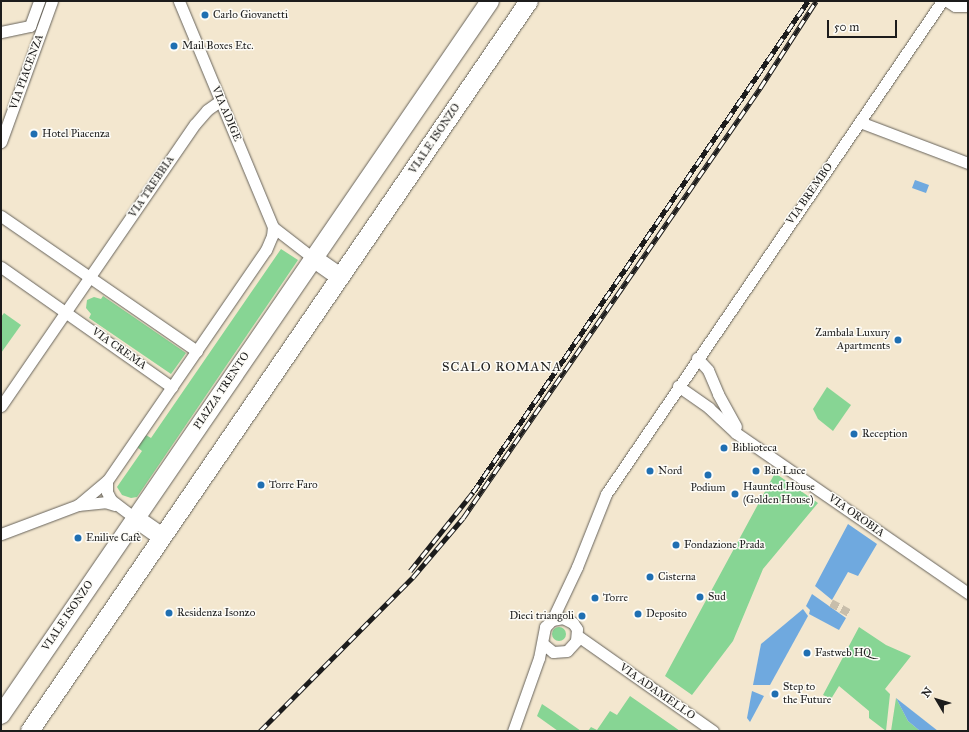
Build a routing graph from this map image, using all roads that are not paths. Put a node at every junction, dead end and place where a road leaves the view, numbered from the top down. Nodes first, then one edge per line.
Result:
1 (39, 1) edge
2 (52, 1) edge
3 (179, 1) edge
4 (529, 1) edge
5 (942, 1) edge
6 (947, 1) edge
7 (488, 2) edge
8 (968, 6) edge
9 (1, 32) edge
10 (220, 101) junction
11 (860, 122) junction
12 (1, 142) edge
13 (968, 163) edge
14 (1, 216) edge
15 (273, 227) junction
16 (266, 250) junction
17 (306, 254) junction
18 (1, 267) edge
19 (340, 277) junction
20 (90, 278) junction
21 (66, 312) junction
22 (197, 351) junction
23 (697, 358) junction
24 (678, 386) junction
25 (172, 387) junction
26 (718, 394) junction
27 (700, 401) junction
28 (1, 406) edge
29 (744, 438) junction
30 (107, 481) junction
31 (78, 505) junction
32 (115, 505) junction
33 (135, 518) junction
34 (1, 534) edge
35 (162, 537) junction
36 (577, 567) junction
37 (968, 593) edge
38 (567, 619) junction
39 (552, 620) junction
40 (575, 641) junction
41 (543, 644) junction
42 (553, 652) junction
43 (531, 687) junction
44 (1, 715) edge
45 (30, 731) edge
46 (513, 731) edge
47 (713, 731) edge

1 - 9 street, VIA PIACENZA
2 - 12 street, VIA PIACENZA
3 - 10 street, VIA ADIGE
4 - 19 main road, VIALE ISONZO
5 - 11 street, VIA BREMBO
6 - 8 street
7 - 17 main road
10 - 15 street, VIA ADIGE
10 - 20 street, VIA TREBBIA
11 - 13 street
11 - 23 street, VIA BREMBO
14 - 20 street
15 - 16 street
15 - 17 street
16 - 17 street
16 - 22 street
17 - 19 main road
17 - 33 main road, PIAZZA TRENTO
18 - 21 street, VIA CREMA
19 - 35 main road
20 - 21 street
20 - 22 street
21 - 25 street, VIA CREMA
21 - 28 street
22 - 25 street
23 - 24 street, VIA BREMBO
23 - 26 street
24 - 27 street, VIA OROBIA
24 - 36 street, VIA BREMBO
25 - 30 street
26 - 27 street
26 - 29 street
27 - 29 street, VIA OROBIA
29 - 37 street, VIA OROBIA
30 - 31 street
30 - 32 street
31 - 32 street
31 - 34 street
32 - 33 street
33 - 35 main road
33 - 44 main road, VIALE ISONZO
35 - 45 main road
36 - 38 street
36 - 39 street
38 - 39 street
38 - 40 street
39 - 41 street
40 - 42 street
40 - 47 street, VIA ADAMELLO
41 - 42 street
41 - 43 street
42 - 43 street
43 - 46 street

